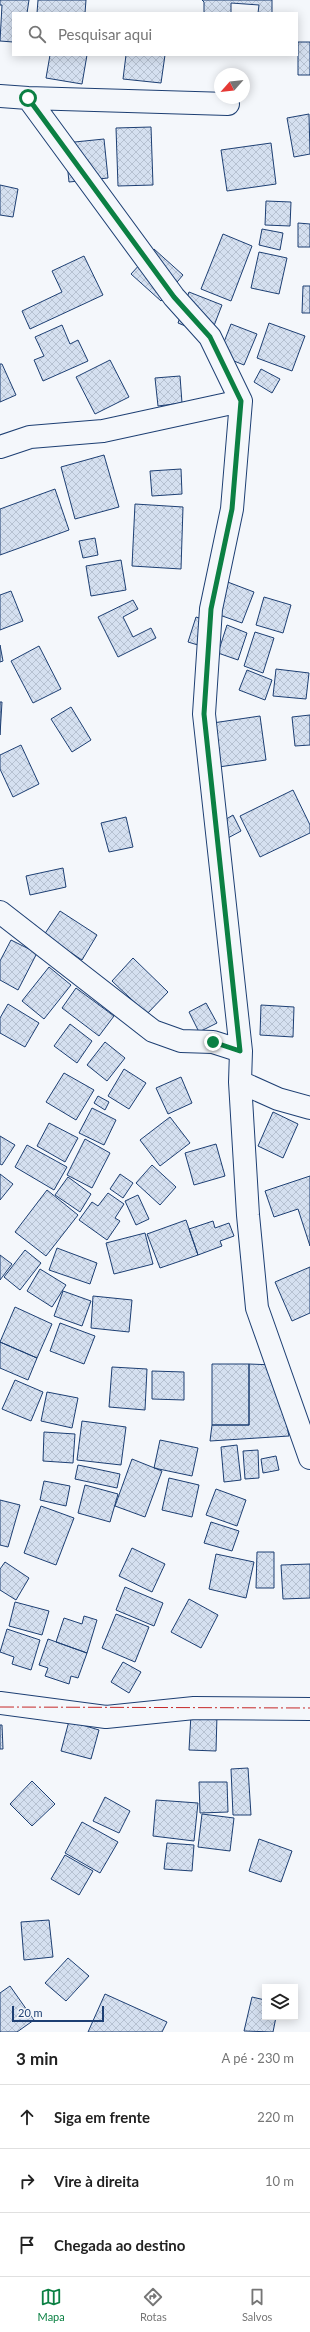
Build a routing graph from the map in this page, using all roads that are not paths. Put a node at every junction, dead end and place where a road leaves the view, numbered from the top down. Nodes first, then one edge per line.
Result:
1 (0, 96) edge
2 (28, 98) junction
3 (214, 104) edge
4 (241, 401) junction
5 (0, 447) edge
6 (0, 912) edge
7 (240, 1051) junction
8 (240, 1082) junction
9 (310, 1108) edge
10 (310, 1458) edge
11 (0, 1703) edge
12 (310, 1709) edge

1 - 2 street
2 - 3 street
2 - 4 street
4 - 5 street
4 - 7 street
6 - 7 street
7 - 8 street
8 - 9 street
8 - 10 street
11 - 12 street

